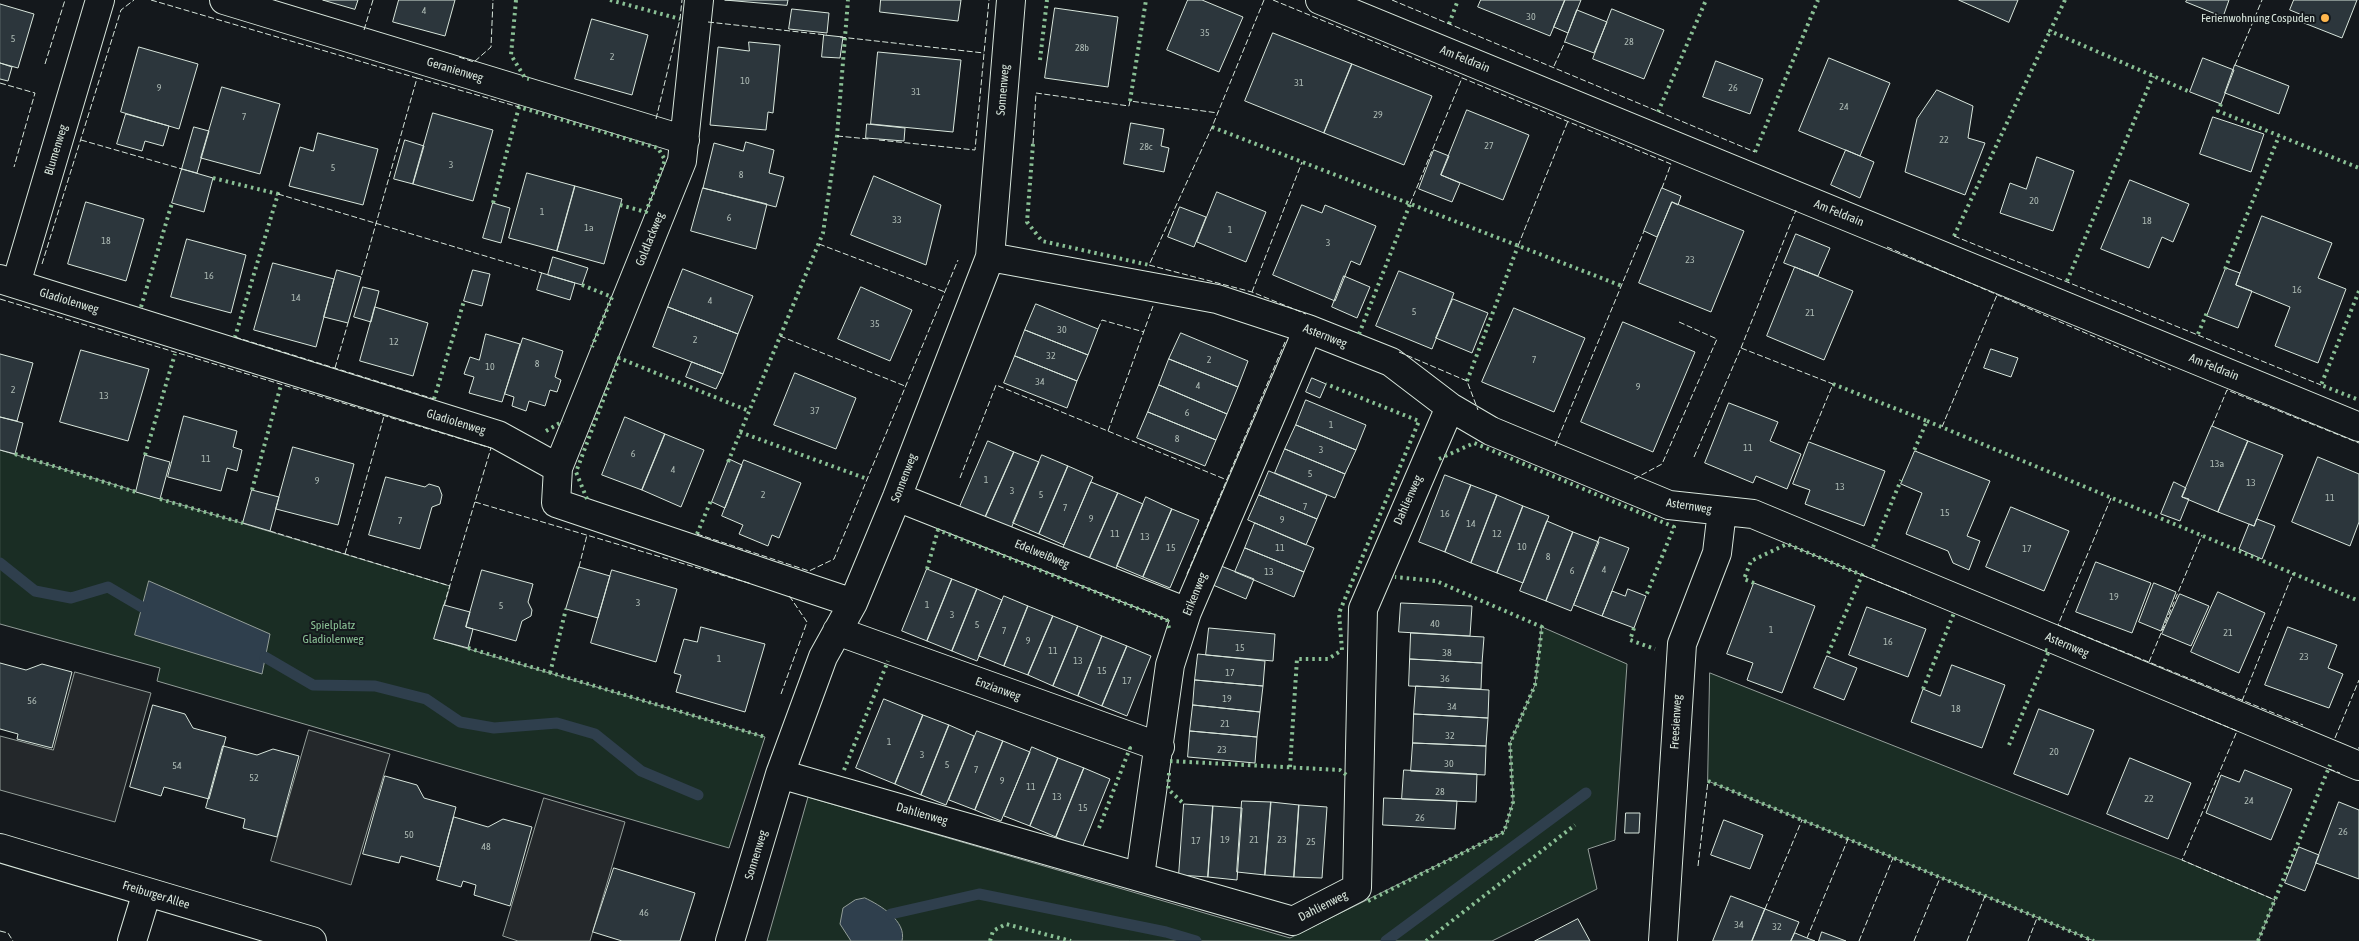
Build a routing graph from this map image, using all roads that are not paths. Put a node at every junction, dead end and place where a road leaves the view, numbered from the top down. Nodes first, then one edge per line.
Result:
1 (100, 0) edge
2 (224, 0) edge
3 (699, 0) edge
4 (1011, 0) edge
5 (1320, 0) edge
6 (685, 140) junction
7 (990, 257) junction
8 (8, 282) edge
9 (1308, 329) junction
10 (1450, 407) junction
11 (2359, 427) edge
12 (558, 468) junction
13 (897, 496) junction
14 (1722, 510) junction
15 (852, 603) junction
16 (1188, 612) junction
17 (837, 631) junction
18 (1160, 746) junction
19 (2359, 766) edge
20 (780, 774) junction
21 (0, 848) edge
22 (1140, 876) junction
23 (147, 892) junction
24 (132, 941) edge
25 (312, 941) edge
26 (730, 941) edge
27 (1663, 941) edge

1 - 8 street, Blumenweg
2 - 6 street, Geranienweg
3 - 6 street, Goldlackweg
4 - 7 street, Sonnenweg
5 - 11 street, Am Feldrain
6 - 12 street, Goldlackweg
7 - 9 street, Asternweg
7 - 13 street, Sonnenweg
8 - 12 street, Gladiolenweg
9 - 10 street, Asternweg
9 - 16 street, Erikenweg
10 - 14 street, Asternweg
10 - 22 street, Dahlienweg
12 - 15 street
13 - 15 street, Sonnenweg
13 - 16 street, Edelweißweg
14 - 19 street, Asternweg
14 - 27 street, Freesienweg
15 - 17 street, Sonnenweg
16 - 18 street, Erikenweg
17 - 18 street, Enzianweg
17 - 20 street, Sonnenweg
18 - 22 street, Erikenweg
20 - 22 street, Dahlienweg
20 - 26 street, Sonnenweg
21 - 23 street, Freiburger Allee
23 - 24 street
23 - 25 street, Freiburger Allee

